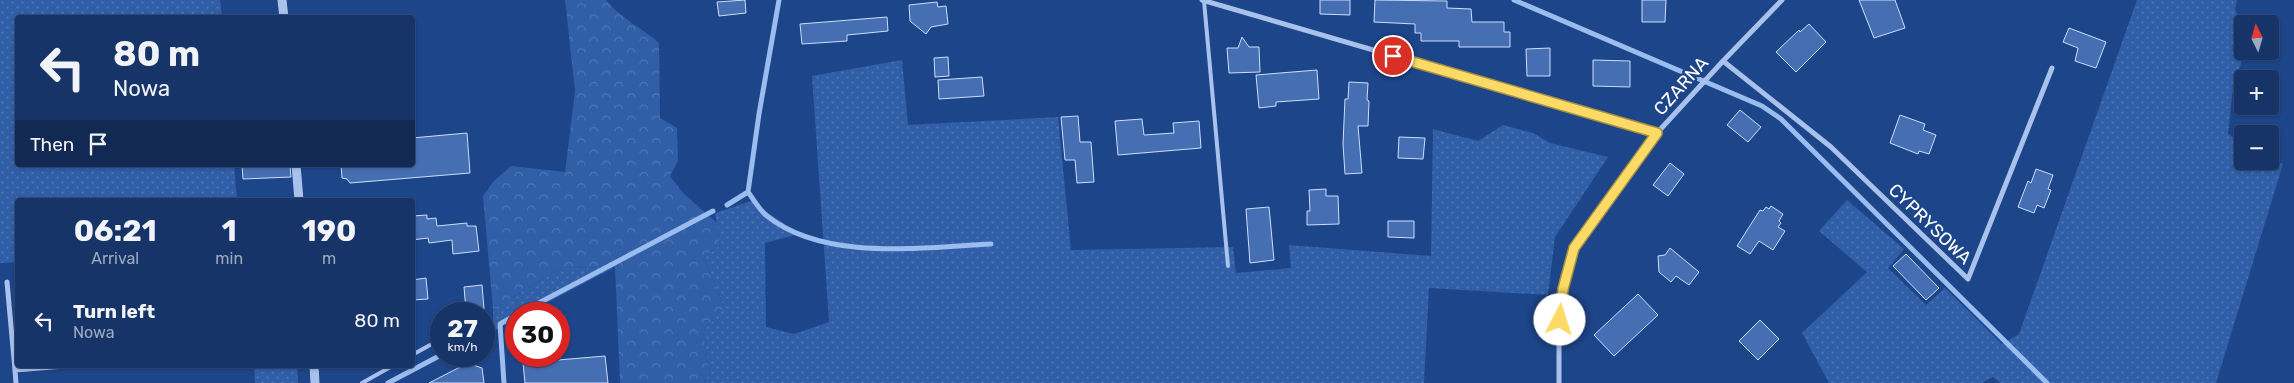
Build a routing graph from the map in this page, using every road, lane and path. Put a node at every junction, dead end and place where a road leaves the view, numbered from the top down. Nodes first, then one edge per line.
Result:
1 (282, 0) edge
2 (1203, 0) edge
3 (1782, 0) edge
4 (284, 15) edge
5 (1723, 60) junction
6 (2052, 68) dead end
7 (1657, 133) junction
8 (296, 167) edge
9 (299, 198) edge
10 (1228, 266) dead end
11 (7, 282) dead end
12 (430, 345) edge
13 (415, 353) edge
14 (40, 368) edge
15 (314, 368) edge
16 (389, 368) edge
17 (15, 370) junction
18 (16, 383) edge
19 (315, 383) edge
20 (362, 383) edge
21 (1559, 383) edge

1 - 4 street
2 - 7 street
2 - 10 lane
3 - 5 street, CZARNA
5 - 6 street, CYPRYSOWA
5 - 7 street, CZARNA
7 - 21 street, CZARNA
8 - 9 street
11 - 17 street
12 - 13 lane
14 - 17 street
15 - 19 street
16 - 20 lane
17 - 18 street

